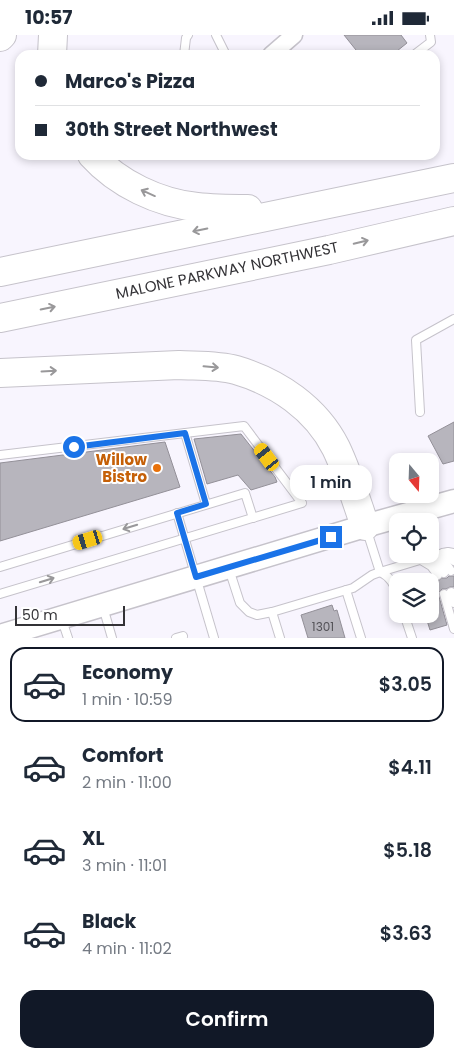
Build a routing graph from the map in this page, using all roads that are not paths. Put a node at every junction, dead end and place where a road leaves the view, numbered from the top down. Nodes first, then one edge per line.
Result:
1 (53, 35) edge
2 (188, 35) edge
3 (216, 35) edge
4 (294, 35) edge
5 (430, 35) edge
6 (52, 50) edge
7 (185, 50) edge
8 (224, 50) edge
9 (277, 50) edge
10 (420, 50) edge
11 (98, 160) edge
12 (454, 178) edge
13 (316, 206) junction
14 (454, 221) edge
15 (0, 271) edge
16 (0, 318) edge
17 (454, 319) edge
18 (0, 373) edge
19 (420, 412) dead end
20 (185, 433) junction
21 (0, 455) edge
22 (206, 504) junction
23 (451, 504) edge
24 (177, 513) junction
25 (253, 518) junction
26 (365, 527) junction
27 (185, 539) junction
28 (454, 553) edge
29 (439, 554) edge
30 (432, 556) joint
31 (439, 558) edge
32 (454, 561) edge
33 (409, 563) edge
34 (0, 567) edge
35 (229, 567) junction
36 (380, 572) junction
37 (196, 577) junction
38 (389, 578) edge
39 (346, 590) junction
40 (0, 594) edge
41 (454, 603) edge
42 (102, 605) junction
43 (272, 612) junction
44 (407, 623) edge
45 (65, 628) edge
46 (454, 629) edge
47 (0, 636) edge
48 (112, 638) edge
49 (214, 638) edge
50 (280, 638) edge
51 (361, 638) edge
52 (412, 638) edge

1 - 6 highway
2 - 7 lane
3 - 8 lane
4 - 9 street
5 - 10 lane
13 -> 11 highway
12 - 13 highway
13 -> 15 highway
16 -> 14 highway, MALONE PARKWAY NORTHWEST
17 - 19 lane
18 -> 26 highway
20 - 21 lane
20 - 22 lane
20 - 25 lane
22 - 24 lane
22 - 25 lane
23 - 26 main road
24 - 27 lane
24 -> 34 lane
25 - 27 lane
26 - 35 main road
26 - 36 lane
27 - 37 lane
40 -> 27 lane
28 - 29 lane
30 - 30 lane
31 - 32 lane
33 - 36 lane
35 - 37 main road
35 - 43 lane
36 - 38 lane
36 - 39 lane
37 - 42 main road
37 - 49 lane
39 - 43 lane
39 - 51 lane
41 - 46 lane
42 - 45 main road
42 - 48 lane
43 - 50 lane
44 - 52 lane
45 - 47 main road

